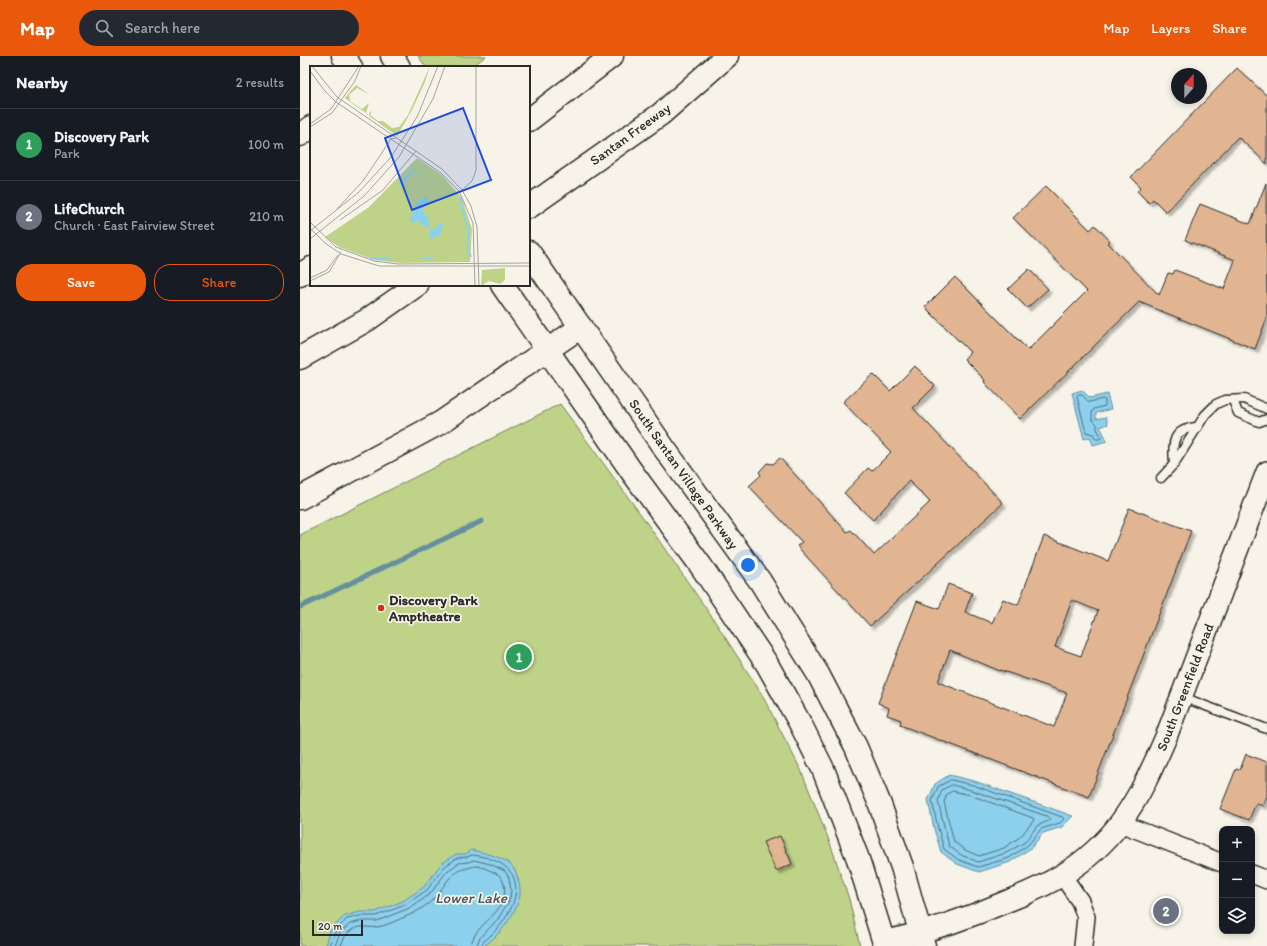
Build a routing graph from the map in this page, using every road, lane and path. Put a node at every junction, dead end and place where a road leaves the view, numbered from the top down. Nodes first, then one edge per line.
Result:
1 (344, 56) edge
2 (392, 56) edge
3 (612, 56) edge
4 (727, 56) edge
5 (350, 66) edge
6 (398, 66) edge
7 (530, 119) edge
8 (310, 128) edge
9 (300, 135) edge
10 (530, 206) edge
11 (530, 253) edge
12 (310, 269) edge
13 (300, 275) edge
14 (417, 286) edge
15 (503, 286) edge
16 (581, 328) junction
17 (547, 351) junction
18 (300, 358) edge
19 (1233, 400) junction
20 (1267, 409) edge
21 (1267, 419) edge
22 (1197, 427) junction
23 (1174, 464) junction
24 (1267, 472) edge
25 (1161, 478) dead end
26 (300, 498) edge
27 (1181, 697) junction
28 (1267, 729) edge
29 (1120, 824) junction
30 (1219, 861) edge
31 (1255, 875) edge
32 (1062, 876) junction
33 (1267, 880) edge
34 (923, 940) edge
35 (884, 944) edge
36 (1083, 946) edge

1 - 5 main road
2 - 6 main road
3 - 7 main road
4 - 10 main road, Santan Freeway
8 - 9 main road
11 - 16 main road, South Santan Village Parkway
12 - 13 main road
14 - 18 main road
15 - 17 main road
16 - 17 main road
16 - 34 main road, South Santan Village Parkway
17 - 26 main road
17 - 35 main road
19 - 20 lane
19 - 21 lane
19 - 22 lane
22 - 23 lane
22 - 23 lane
23 - 25 lane
24 - 27 street, South Greenfield Road
27 - 28 lane
27 - 29 street, South Greenfield Road
29 - 30 street
29 - 32 street, South Greenfield Road
31 - 33 street
32 - 34 street, South Greenfield Road
32 - 36 street
34 - 35 street, South Greenfield Road

